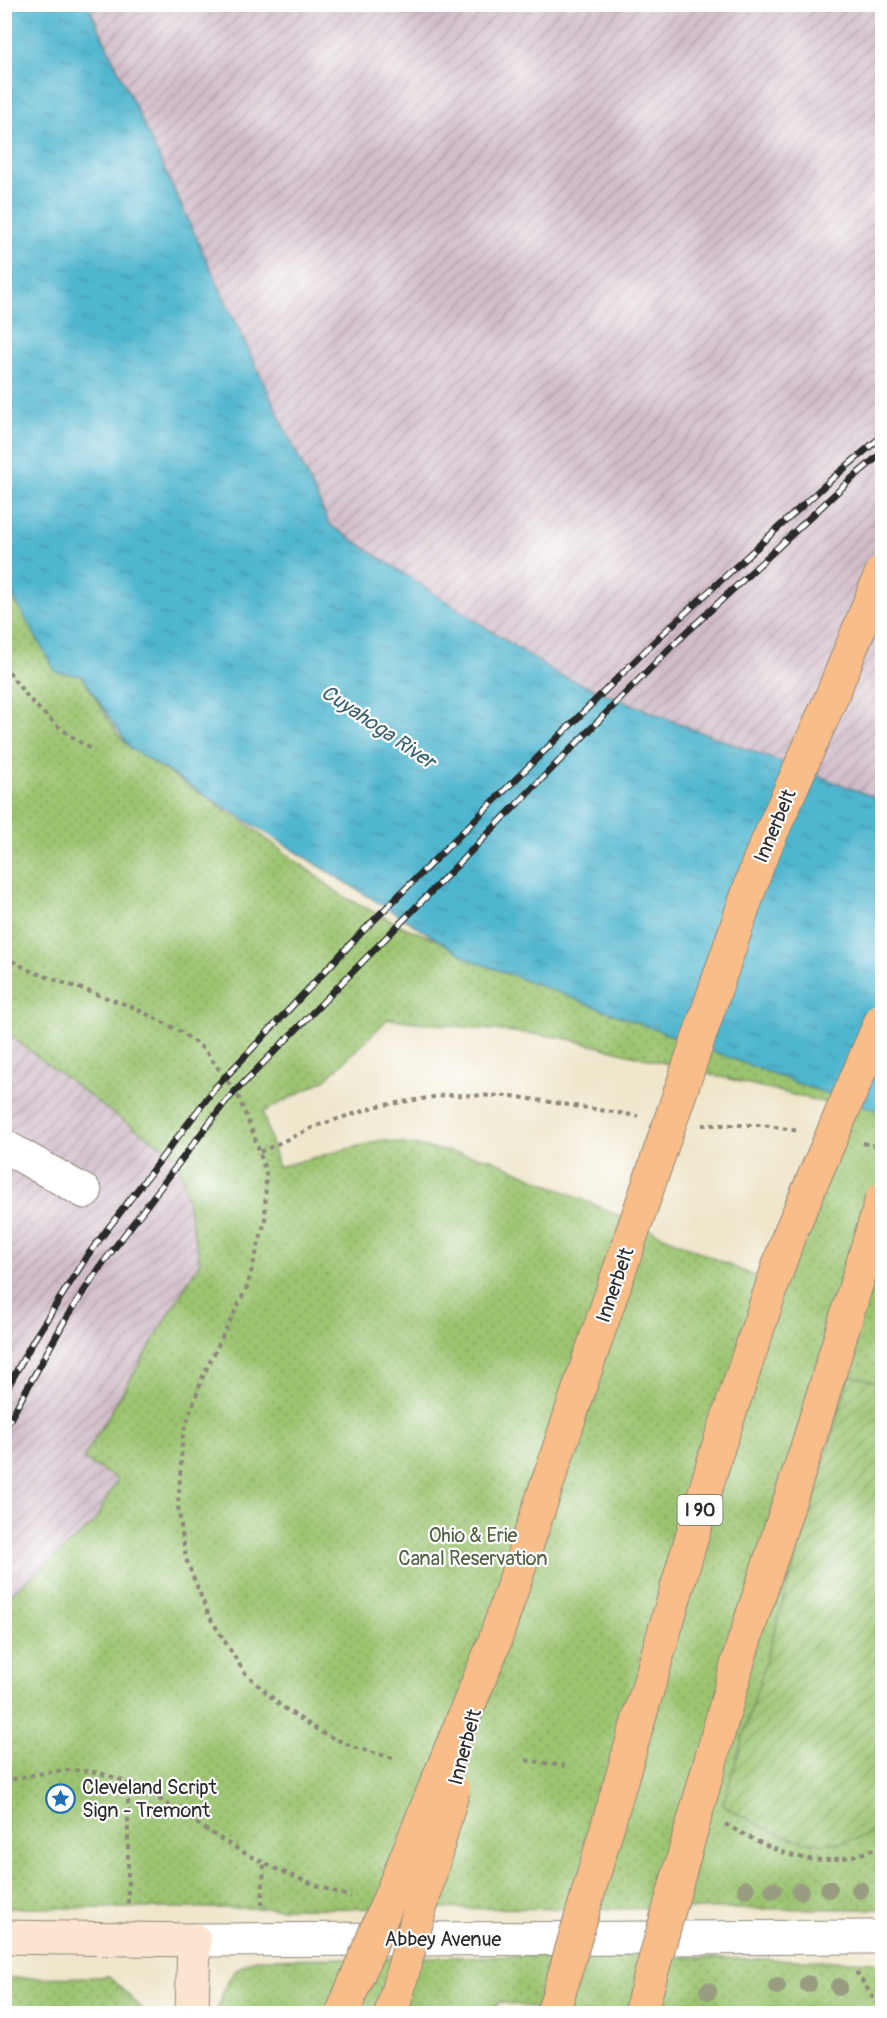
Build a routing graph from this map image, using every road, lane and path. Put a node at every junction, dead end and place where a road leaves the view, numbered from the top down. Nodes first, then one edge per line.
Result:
1 (882, 572) edge
2 (4, 664) edge
3 (94, 751) dead end
4 (4, 957) edge
5 (882, 1019) edge
6 (640, 1117) dead end
7 (692, 1125) dead end
8 (809, 1133) dead end
9 (855, 1142) dead end
10 (4, 1146) edge
11 (882, 1147) edge
12 (260, 1152) junction
13 (85, 1192) dead end
14 (882, 1199) edge
15 (493, 1646) junction
16 (393, 1758) dead end
17 (526, 1760) dead end
18 (565, 1766) dead end
19 (128, 1781) junction
20 (4, 1783) edge
21 (724, 1823) dead end
22 (882, 1846) edge
23 (264, 1864) junction
24 (351, 1897) dead end
25 (128, 1905) dead end
26 (262, 1905) dead end
27 (4, 1937) edge
28 (882, 1937) edge
29 (194, 1940) junction
30 (856, 1972) dead end
31 (192, 2013) edge
32 (342, 2013) edge
33 (391, 2013) edge
34 (553, 2013) edge
35 (640, 2013) edge
36 (880, 2013) edge

1 - 15 highway, Innerbelt, bridge
2 - 3 path
4 - 12 path
5 - 34 highway, I 90, bridge
6 - 12 path
7 - 8 path
9 - 11 path
10 - 13 street
12 - 16 path
14 - 35 highway, bridge
15 - 32 highway, bridge
15 - 33 highway, Innerbelt, bridge
17 - 18 path
19 - 20 path
19 - 23 path
19 - 25 path
21 - 22 path
23 - 24 path
23 - 26 path
27 - 29 street, Abbey Avenue
28 - 29 street, Abbey Avenue
29 - 31 street
30 - 36 path

